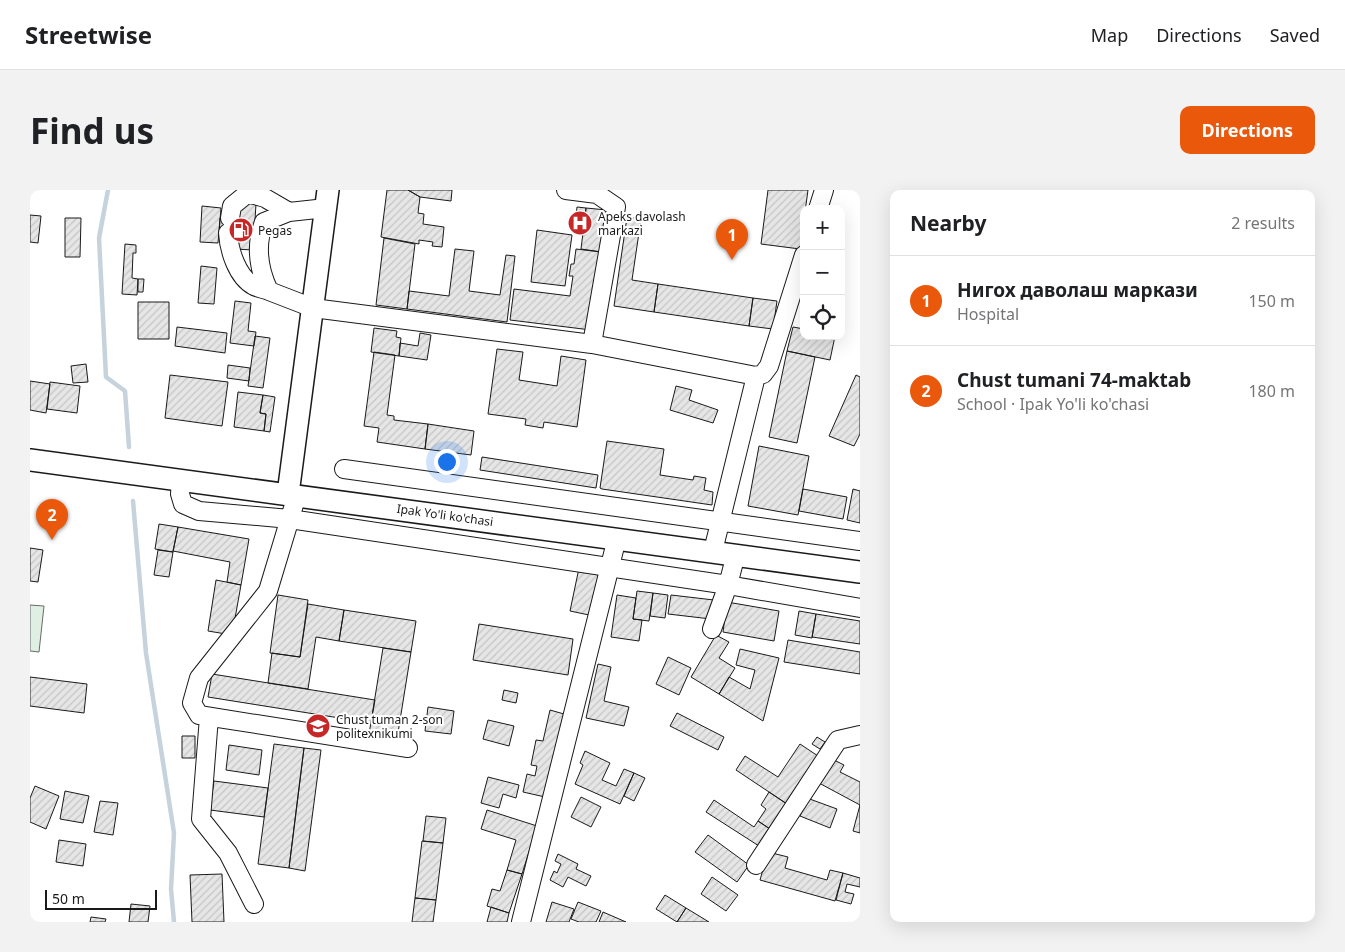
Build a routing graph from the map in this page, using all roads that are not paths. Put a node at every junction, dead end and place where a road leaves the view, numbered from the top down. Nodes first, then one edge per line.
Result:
1 (566, 190) edge
2 (824, 190) edge
3 (327, 199) edge
4 (618, 199) edge
5 (819, 205) edge
6 (289, 212) junction
7 (800, 267) edge
8 (269, 291) junction
9 (312, 308) junction
10 (592, 344) junction
11 (756, 376) junction
12 (30, 460) edge
13 (344, 469) dead end
14 (181, 480) junction
15 (293, 495) junction
16 (290, 519) junction
17 (720, 522) junction
18 (617, 538) junction
19 (860, 541) edge
20 (713, 551) junction
21 (736, 554) junction
22 (609, 568) junction
23 (860, 572) edge
24 (728, 584) junction
25 (860, 608) edge
26 (712, 629) dead end
27 (209, 717) junction
28 (860, 735) edge
29 (408, 748) dead end
30 (756, 865) dead end
31 (254, 904) dead end
32 (521, 922) edge

1 - 4 street
2 - 5 street
3 - 6 street
3 - 9 main road
4 - 10 street
6 - 8 street
6 - 8 street
7 - 11 street
8 - 9 street
9 - 10 street
9 - 15 main road
10 - 11 street
11 - 17 street
12 - 14 main road, Ipak Yo'li ko'chasi
13 - 17 street
14 - 15 main road, Ipak Yo'li ko'chasi
14 - 16 street
15 - 16 street
15 - 18 main road, Ipak Yo'li ko'chasi
16 - 22 street
16 - 27 street
17 - 19 street
17 - 20 street
18 - 20 main road, Ipak Yo'li ko'chasi
18 - 22 street
20 - 21 main road, Ipak Yo'li ko'chasi
21 - 23 main road, Ipak Yo'li ko'chasi
21 - 24 street
22 - 24 street
22 - 32 street
24 - 25 street
24 - 26 street
27 - 29 street
27 - 31 street
28 - 30 street

